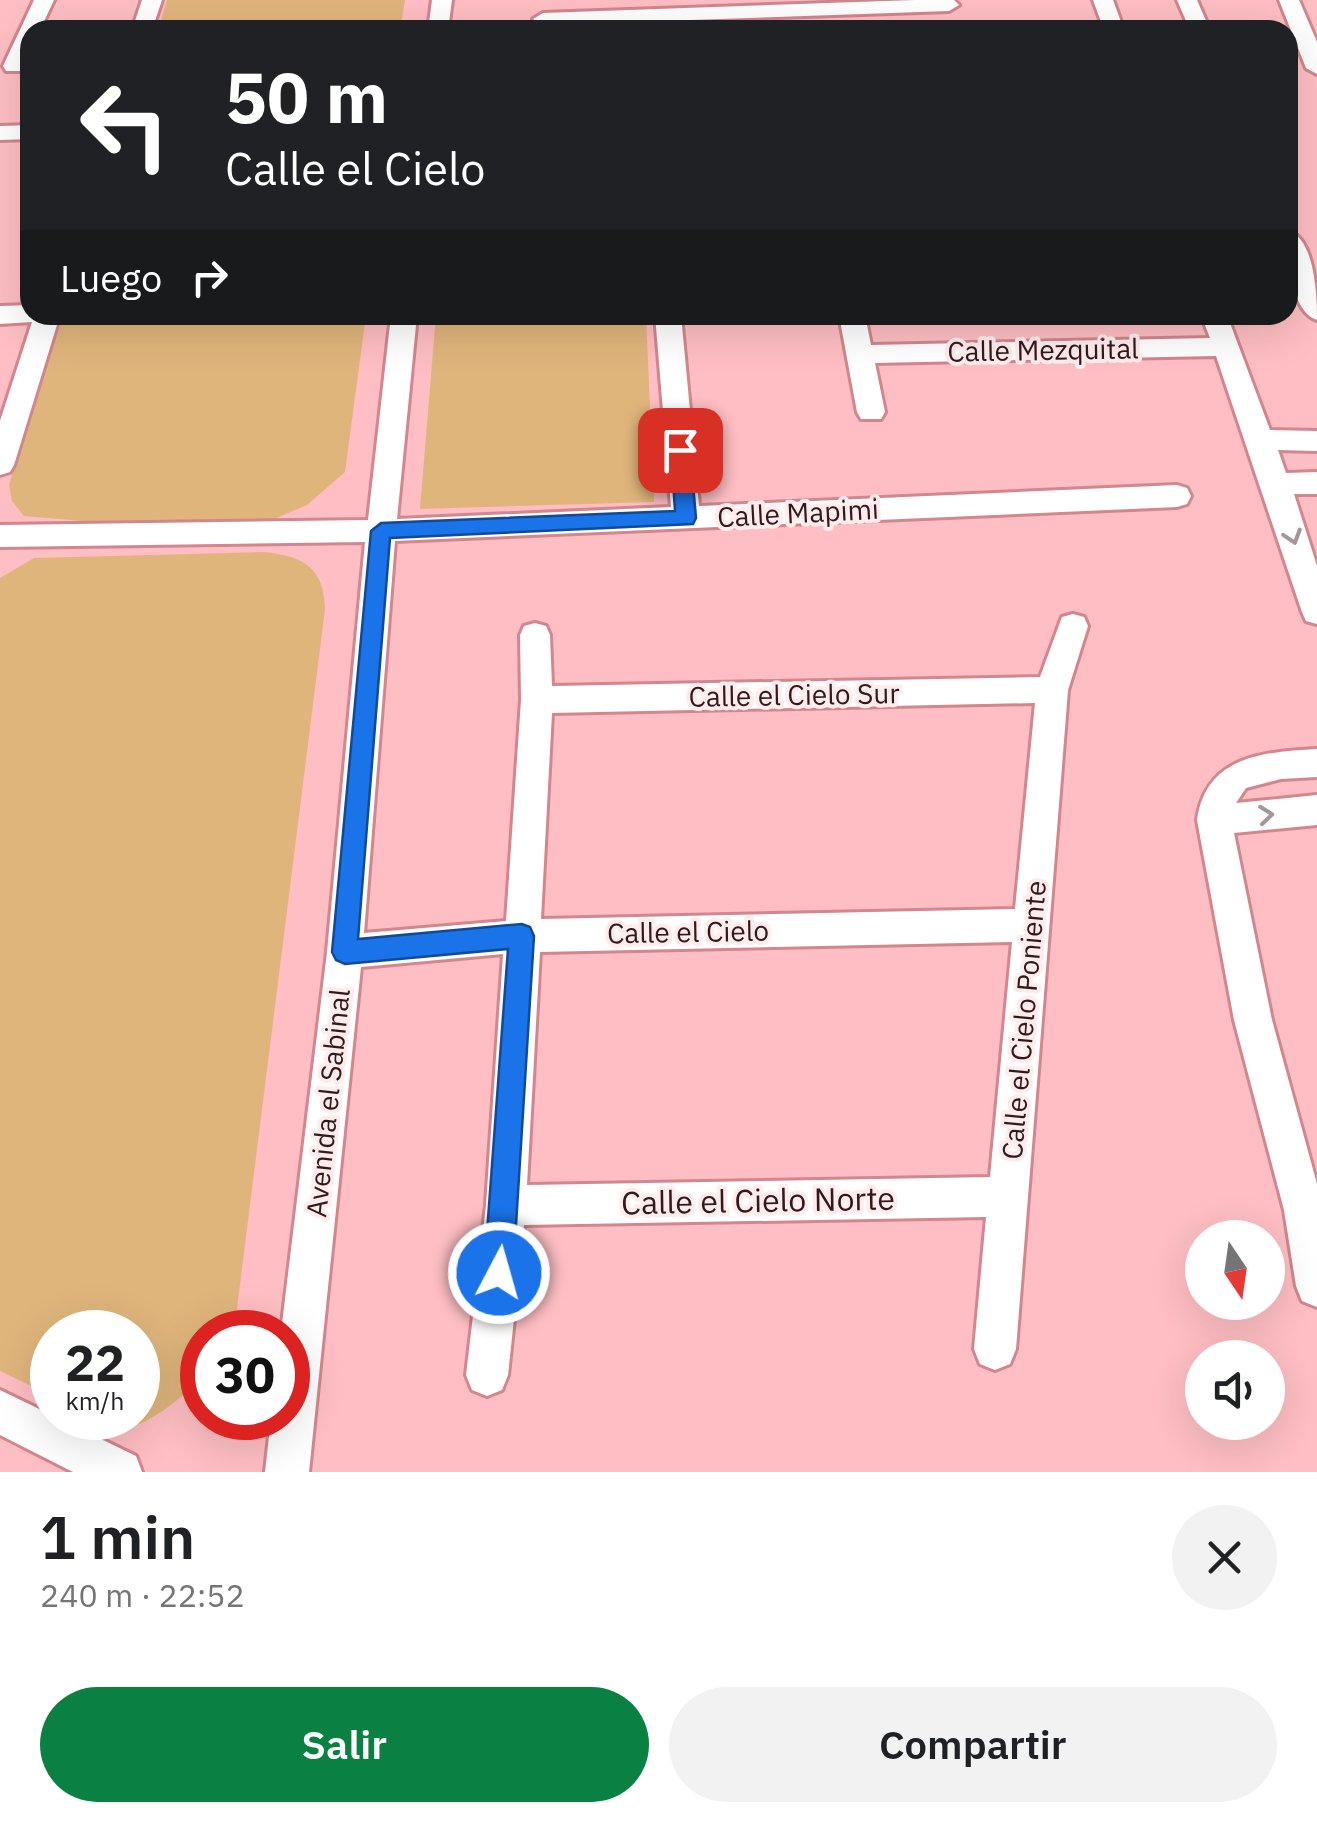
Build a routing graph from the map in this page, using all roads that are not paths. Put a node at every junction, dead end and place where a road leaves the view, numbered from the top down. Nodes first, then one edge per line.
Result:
1 (948, 3) edge
2 (543, 16) edge
3 (20, 53) edge
4 (14, 66) dead end
5 (1298, 264) edge
6 (1317, 311) edge
7 (44, 325) edge
8 (403, 325) edge
9 (669, 325) edge
10 (854, 325) edge
11 (1217, 325) edge
12 (1225, 347) junction
13 (860, 354) junction
14 (871, 412) dead end
15 (1259, 440) junction
16 (1317, 440) edge
17 (0, 465) edge
18 (1276, 484) junction
19 (1317, 484) edge
20 (1177, 496) dead end
21 (686, 518) junction
22 (381, 531) junction
23 (0, 536) edge
24 (1317, 612) edge
25 (1073, 626) dead end
26 (534, 635) dead end
27 (1052, 690) junction
28 (537, 700) junction
29 (1317, 762) edge
30 (1317, 810) edge
31 (1214, 820) junction
32 (1032, 925) junction
33 (522, 936) junction
34 (345, 952) junction
35 (1009, 1197) junction
36 (506, 1205) junction
37 (1317, 1286) edge
38 (995, 1349) dead end
39 (487, 1375) dead end
40 (0, 1412) edge
41 (120, 1472) edge
42 (287, 1472) edge

1 - 2 street
3 - 4 street
5 - 6 street
7 - 17 street
8 - 22 street, Avenida el Sabinal
9 - 21 street
10 - 13 street
11 - 12 street
12 - 13 street, Calle Mezquital
12 - 15 street
13 - 14 street
15 - 16 street
15 - 18 street
18 - 19 street
18 -> 24 street
20 - 21 street, Calle Mapimi
21 - 22 street, Calle Mapimi
22 - 23 street, Calle Mapimi
22 - 34 street, Avenida el Sabinal
25 - 27 street, Calle el Cielo Poniente
26 - 28 street
27 - 28 street, Calle el Cielo Sur
27 - 32 street, Calle el Cielo Poniente
28 - 33 street
29 - 31 street
31 -> 30 street
31 - 37 street
32 - 33 street, Calle el Cielo
32 - 35 street, Calle el Cielo Poniente
33 - 34 street, Calle el Cielo
33 - 36 street
34 - 42 street, Avenida el Sabinal
35 - 36 street, Calle el Cielo Norte
35 - 38 street, Calle el Cielo Poniente
36 - 39 street
40 - 41 street

